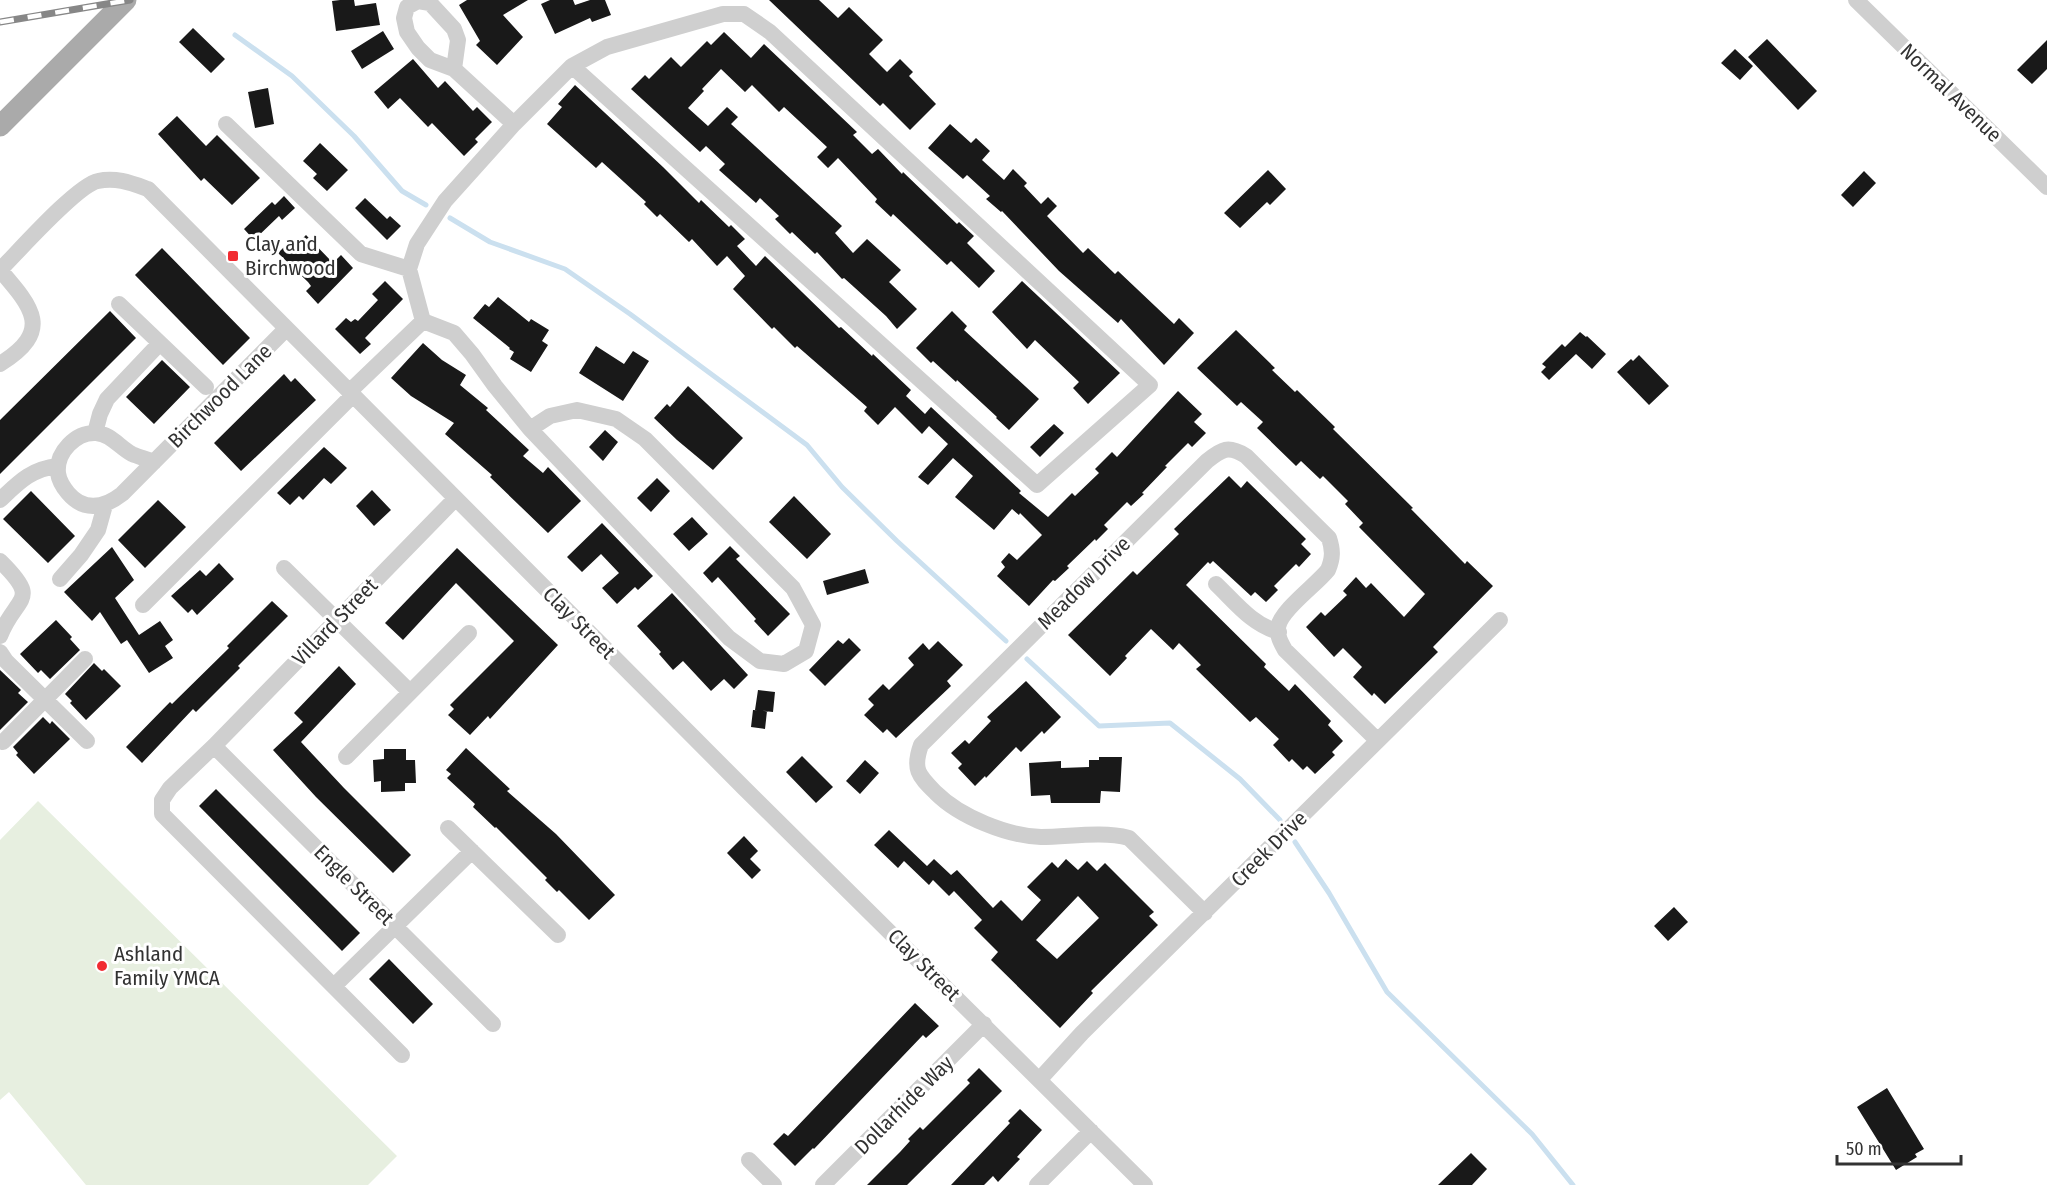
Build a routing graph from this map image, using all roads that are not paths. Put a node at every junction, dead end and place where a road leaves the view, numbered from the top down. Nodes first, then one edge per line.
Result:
1 (126, 0) edge
2 (1856, 0) edge
3 (572, 66) junction
4 (454, 69) dead end
5 (226, 124) dead end
6 (514, 124) junction
7 (0, 126) edge
8 (2047, 187) edge
9 (409, 269) junction
10 (0, 270) edge
11 (119, 303) dead end
12 (423, 321) junction
13 (286, 329) junction
14 (160, 343) junction
15 (0, 364) edge
16 (206, 387) dead end
17 (351, 394) junction
18 (530, 429) junction
19 (95, 433) junction
20 (154, 462) junction
21 (58, 466) junction
22 (455, 499) junction
23 (0, 500) edge
24 (105, 505) junction
25 (0, 561) edge
26 (284, 568) dead end
27 (60, 579) dead end
28 (1216, 584) dead end
29 (143, 605) dead end
30 (337, 620) junction
31 (1500, 620) dead end
32 (1279, 632) junction
33 (469, 633) dead end
34 (0, 636) edge
35 (0, 652) edge
36 (86, 659) dead end
37 (410, 692) junction
38 (46, 700) junction
39 (1377, 740) junction
40 (87, 741) dead end
41 (3, 742) dead end
42 (214, 746) junction
43 (346, 757) dead end
44 (448, 828) dead end
45 (472, 851) junction
46 (1205, 914) junction
47 (395, 926) junction
48 (558, 934) dead end
49 (334, 986) junction
50 (493, 1024) dead end
51 (984, 1024) junction
52 (402, 1055) dead end
53 (1040, 1079) junction
54 (1091, 1131) junction
55 (749, 1160) dead end
56 (774, 1185) edge
57 (823, 1185) edge
58 (1037, 1185) edge
59 (1145, 1185) edge

1 - 7 main road
2 - 8 street, Normal Avenue
3 - 3 street
3 - 6 street
4 - 6 street
5 - 9 street
6 - 9 street
9 - 12 street
10 - 13 street, Clay Street
10 - 15 street
11 - 14 street
12 - 17 street
12 - 18 street
13 - 17 street, Clay Street
13 - 20 street, Birchwood Lane
14 - 16 street
14 - 19 street
17 - 22 street, Clay Street
17 - 29 street
18 - 18 street
19 - 20 street, Birchwood Lane
19 - 21 street
20 - 24 street, Birchwood Lane
21 - 23 street
21 - 24 street
22 - 30 street, Villard Street
22 - 51 street, Clay Street
24 - 27 street
25 - 34 street
26 - 30 street
28 - 32 street
30 - 37 street
30 - 42 street, Villard Street
31 - 39 street, Creek Drive
32 - 39 street
32 - 46 street, Meadow Drive
33 - 37 street
35 - 38 street
36 - 38 street
37 - 43 street
38 - 40 street
38 - 41 street
39 - 46 street, Creek Drive
42 - 47 street, Engle Street
42 - 49 street, Villard Street
44 - 45 street
45 - 47 street
45 - 48 street
46 - 53 street, Creek Drive
47 - 49 street
47 - 50 street, Engle Street
49 - 52 street
51 - 53 street, Clay Street
51 - 57 street, Dollarhide Way
53 - 54 street, Clay Street
54 - 58 street
54 - 59 street, Clay Street
55 - 56 street

